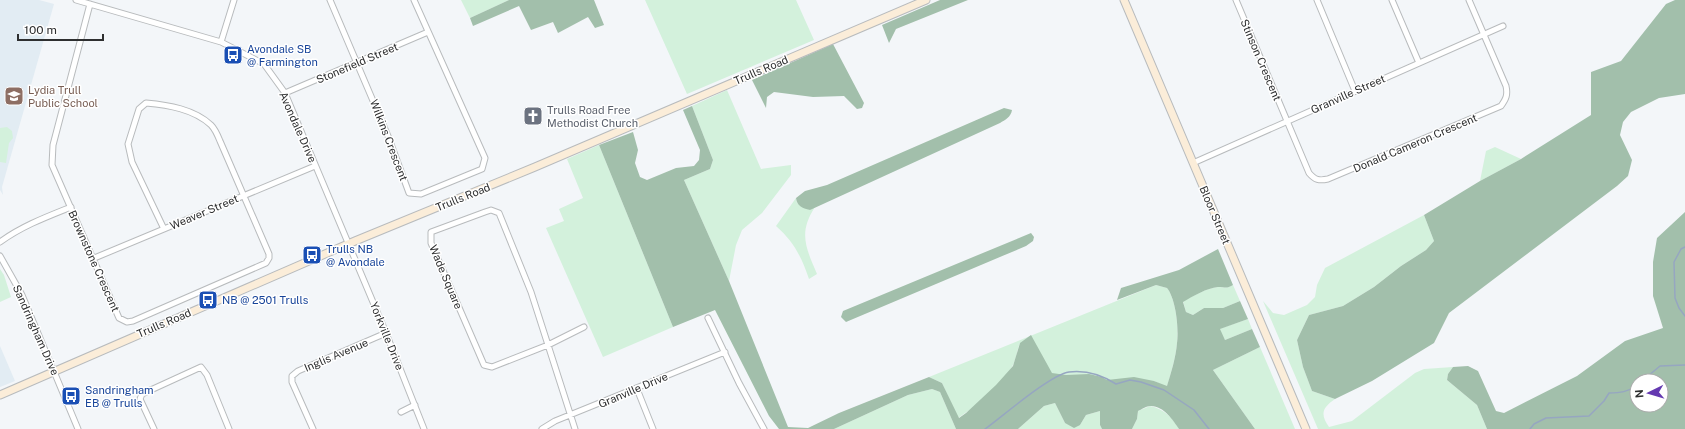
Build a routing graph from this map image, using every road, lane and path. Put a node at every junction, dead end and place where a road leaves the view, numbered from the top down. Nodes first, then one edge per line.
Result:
1 (76, 0) edge
2 (234, 0) edge
3 (330, 0) edge
4 (414, 0) edge
5 (926, 0) edge
6 (1124, 0) edge
7 (1236, 0) edge
8 (1317, 0) edge
9 (1392, 0) edge
10 (1469, 0) edge
11 (90, 4) junction
12 (1503, 26) dead end
13 (428, 32) junction
14 (1484, 34) junction
15 (221, 42) junction
16 (357, 63) junction
17 (1419, 63) junction
18 (1355, 91) junction
19 (285, 94) junction
20 (1287, 120) junction
21 (1193, 163) junction
22 (315, 166) junction
23 (244, 196) junction
24 (71, 207) junction
25 (164, 229) junction
26 (0, 242) edge
27 (349, 244) junction
28 (0, 256) edge
29 (92, 259) junction
30 (708, 318) dead end
31 (584, 327) dead end
32 (386, 333) junction
33 (548, 345) junction
34 (725, 352) junction
35 (53, 371) junction
36 (636, 389) junction
37 (0, 395) edge
38 (415, 405) junction
39 (402, 412) dead end
40 (571, 416) junction
41 (78, 429) edge
42 (154, 429) edge
43 (229, 429) edge
44 (313, 429) edge
45 (424, 429) edge
46 (542, 429) edge
47 (575, 429) edge
48 (652, 429) edge
49 (764, 429) edge
50 (1306, 429) edge

1 - 11 street, Avondale Drive
2 - 15 street
3 - 16 street, Wilkins Crescent
4 - 13 street, Wilkins Crescent
5 - 27 street, Trulls Road
6 - 21 street, Bloor Street
7 - 20 street, Stinson Crescent
8 - 18 street
9 - 17 street
10 - 14 street
11 - 15 street, Avondale Drive
11 - 24 street, Brownstone Crescent
12 - 14 street, Granville Street
13 - 16 street, Stonefield Street
13 - 16 street, Wilkins Crescent
14 - 17 street, Granville Street
14 - 20 street, Donald Cameron Crescent
15 - 19 street, Avondale Drive
16 - 19 street, Stonefield Street
17 - 18 street, Granville Street
18 - 20 street, Granville Street
19 - 22 street, Avondale Drive
20 - 21 street, Granville Street
21 - 50 street, Bloor Street
22 - 23 street, Weaver Street
22 - 27 street, Avondale Drive
23 - 25 street, Weaver Street
23 - 25 street
23 - 29 street, Brownstone Crescent
24 - 26 street
24 - 29 street, Brownstone Crescent
25 - 29 street, Weaver Street
27 - 32 street, Yorkville Drive
27 - 35 street, Trulls Road
28 - 35 street, Sandringham Drive
30 - 34 street
31 - 33 street
32 - 38 street, Yorkville Drive
32 - 44 street, Inglis Avenue
33 - 33 street, Wade Square
33 - 40 street, Wade Square
34 - 36 street, Granville Drive
34 - 49 street
35 - 37 street, Trulls Road
35 - 41 street, Sandringham Drive
36 - 40 street, Granville Drive
36 - 48 street
38 - 39 street
38 - 45 street, Yorkville Drive
40 - 46 street, Granville Drive
40 - 47 street, Wade Square
42 - 43 street

